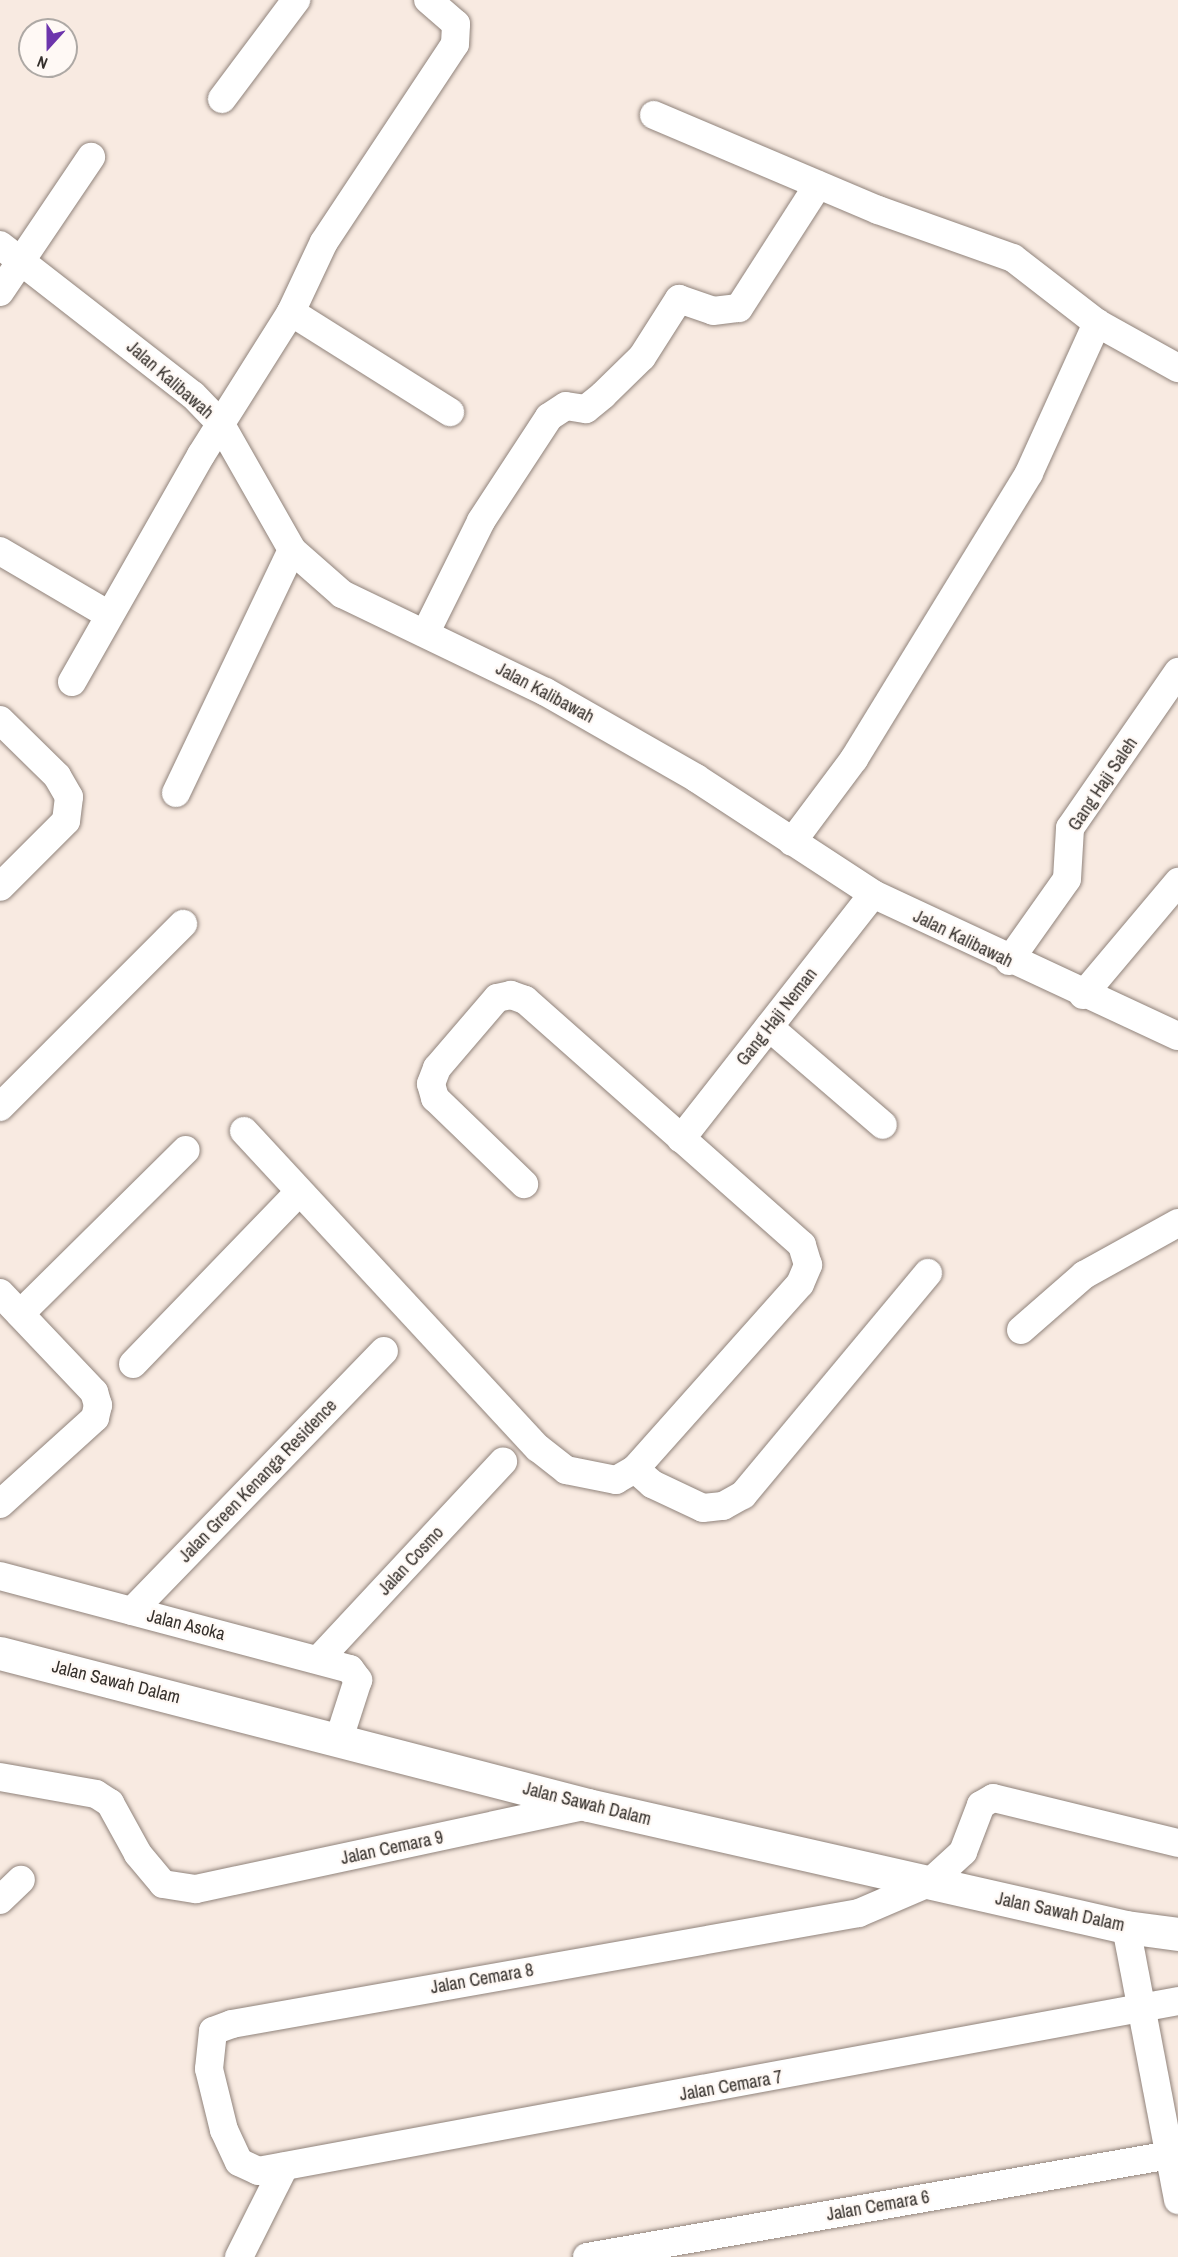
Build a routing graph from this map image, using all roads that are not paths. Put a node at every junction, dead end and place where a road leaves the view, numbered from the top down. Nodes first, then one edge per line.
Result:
1 (296, 0) edge
2 (428, 0) edge
3 (222, 99) dead end
4 (654, 115) dead end
5 (91, 157) dead end
6 (818, 185) junction
7 (9, 252) edge
8 (0, 292) edge
9 (291, 312) junction
10 (1097, 323) junction
11 (1178, 368) edge
12 (450, 412) dead end
13 (220, 423) junction
14 (292, 550) junction
15 (0, 551) edge
16 (109, 615) junction
17 (426, 632) junction
18 (1178, 672) edge
19 (72, 682) dead end
20 (0, 720) edge
21 (176, 793) dead end
22 (792, 842) junction
23 (1178, 882) edge
24 (0, 886) edge
25 (873, 894) junction
26 (183, 924) dead end
27 (1009, 962) junction
28 (1083, 995) junction
29 (769, 1028) junction
30 (1178, 1036) edge
31 (0, 1107) edge
32 (883, 1125) dead end
33 (244, 1131) dead end
34 (681, 1139) junction
35 (186, 1150) dead end
36 (524, 1184) dead end
37 (298, 1193) junction
38 (1178, 1223) edge
39 (928, 1273) dead end
40 (0, 1293) edge
41 (20, 1314) junction
42 (1021, 1330) dead end
43 (384, 1351) dead end
44 (133, 1364) dead end
45 (503, 1462) dead end
46 (635, 1469) junction
47 (0, 1504) edge
48 (0, 1576) edge
49 (132, 1611) junction
50 (0, 1653) edge
51 (319, 1659) junction
52 (342, 1732) junction
53 (0, 1777) edge
54 (588, 1805) junction
55 (1178, 1844) edge
56 (21, 1880) dead end
57 (929, 1883) junction
58 (0, 1900) edge
59 (1126, 1928) junction
60 (1178, 1934) edge
61 (1178, 2001) edge
62 (1143, 2011) junction
63 (1170, 2155) junction
64 (284, 2167) junction
65 (1178, 2200) edge
66 (239, 2257) edge
67 (587, 2257) edge

1 - 3 street
2 - 9 street
4 - 6 street
5 - 7 street
6 - 10 street
6 - 17 street
7 - 8 street
7 - 13 street, Jalan Kalibawah
9 - 12 street
9 - 13 street
10 - 11 street
10 - 22 street
13 - 14 street, Jalan Kalibawah
13 - 16 street
14 - 17 street, Jalan Kalibawah
14 - 21 street
15 - 16 street
16 - 19 street
17 - 22 street, Jalan Kalibawah
18 - 27 street, Gang Haji Saleh
20 - 24 street
22 - 25 street, Jalan Kalibawah
23 - 28 street
25 - 27 street, Jalan Kalibawah
25 - 29 street, Gang Haji Neman
26 - 31 street
27 - 28 street, Jalan Kalibawah
28 - 30 street, Jalan Kalibawah
29 - 32 street
29 - 34 street, Gang Haji Neman
33 - 37 street
34 - 36 street
34 - 46 street
35 - 41 street
37 - 44 street
37 - 46 street
38 - 42 street
39 - 46 street
40 - 41 street
41 - 47 street
43 - 49 street, Jalan Green Kenanga Residence
45 - 51 street, Jalan Cosmo
48 - 49 street, Jalan Asoka
49 - 51 street, Jalan Asoka
50 - 52 street, Jalan Sawah Dalam
51 - 52 street, Jalan Asoka
52 - 54 street, Jalan Sawah Dalam
53 - 54 street, Jalan Cemara 9
54 - 57 street, Jalan Sawah Dalam
55 - 57 street
56 - 58 street
57 - 59 street, Jalan Sawah Dalam
57 - 64 street, Jalan Cemara 8
59 - 60 street, Jalan Sawah Dalam
59 - 62 street
61 - 62 street, Jalan Cemara 7
62 - 63 street
62 - 64 street, Jalan Cemara 7
63 - 65 street
63 - 67 street, Jalan Cemara 6
64 - 66 street

